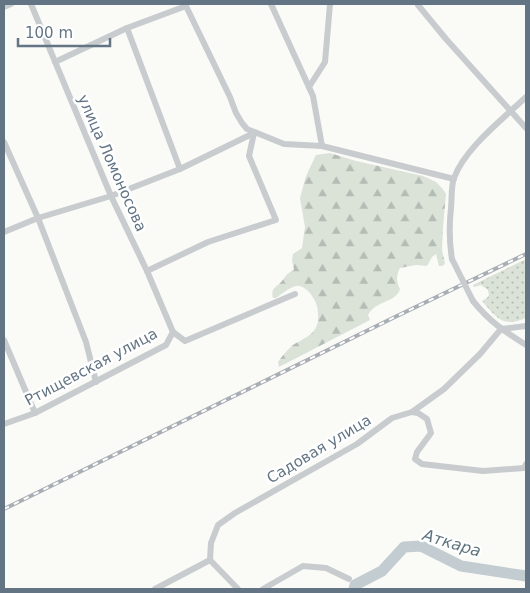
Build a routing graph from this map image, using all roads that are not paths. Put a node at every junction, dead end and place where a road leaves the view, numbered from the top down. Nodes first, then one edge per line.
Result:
1 (11, 4) edge
2 (30, 4) edge
3 (271, 4) edge
4 (330, 4) edge
5 (185, 5) edge
6 (418, 5) edge
7 (4, 7) edge
8 (127, 28) junction
9 (56, 62) junction
10 (309, 87) junction
11 (526, 97) edge
12 (511, 111) junction
13 (526, 128) edge
14 (254, 133) junction
15 (4, 142) edge
16 (322, 146) junction
17 (180, 169) junction
18 (454, 178) junction
19 (111, 196) junction
20 (38, 218) junction
21 (4, 232) edge
22 (147, 271) junction
23 (295, 294) dead end
24 (526, 326) edge
25 (500, 329) junction
26 (172, 332) junction
27 (4, 340) edge
28 (526, 345) edge
29 (96, 382) junction
30 (412, 412) junction
31 (35, 414) junction
32 (4, 424) edge
33 (526, 464) edge
34 (210, 560) junction
35 (349, 579) dead end
36 (155, 589) edge
37 (238, 589) edge
38 (263, 589) edge

1 - 7 street
2 - 9 street, улица Ломоносова
3 - 10 street
4 - 10 street
5 - 8 street
5 - 14 street
6 - 12 street
8 - 9 street
8 - 17 street
9 - 19 street, улица Ломоносова
10 - 16 street
11 - 12 street
12 - 13 street
12 - 18 street
14 - 16 street
14 - 17 street
14 - 22 street
15 - 20 street
16 - 18 street
17 - 19 street
18 - 25 street, bridge
19 - 20 street
19 - 22 street, улица Ломоносова
20 - 21 street
20 - 29 street
22 - 26 street, улица Ломоносова
23 - 26 street, Ртищевская улица
24 - 25 street
25 - 28 street
25 - 30 street, Садовая улица
26 - 29 street, Ртищевская улица
27 - 31 street
29 - 31 street, Ртищевская улица
30 - 33 street
30 - 34 street, Садовая улица
31 - 32 street, Ртищевская улица
34 - 36 street
34 - 37 street
35 - 38 street

